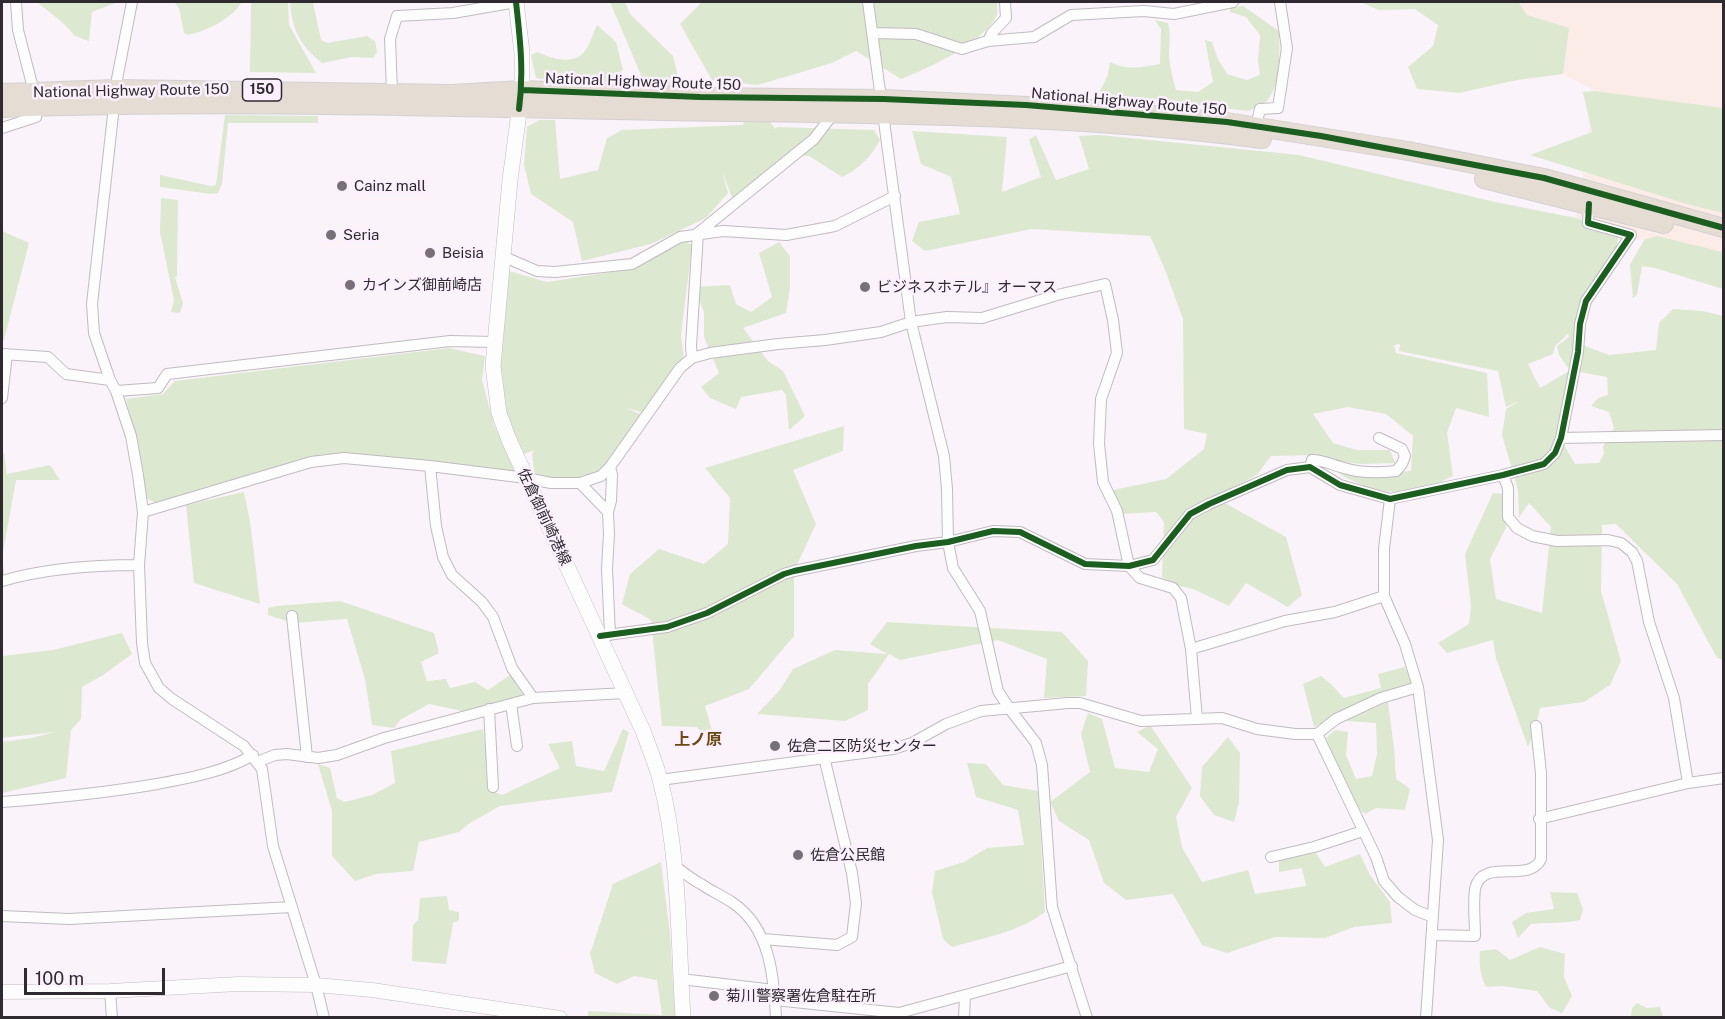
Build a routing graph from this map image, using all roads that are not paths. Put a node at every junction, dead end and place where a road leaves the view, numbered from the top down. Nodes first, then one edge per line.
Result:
1 (16, 2) edge
2 (132, 2) edge
3 (516, 2) edge
4 (868, 2) edge
5 (1005, 2) edge
6 (1233, 2) edge
7 (1280, 2) edge
8 (873, 33) junction
9 (988, 41) junction
10 (522, 90) junction
11 (392, 92) junction
12 (2, 93) edge
13 (116, 97) junction
14 (34, 99) junction
15 (883, 107) junction
16 (2, 108) edge
17 (519, 109) junction
18 (832, 114) junction
19 (1256, 126) junction
20 (2, 128) edge
21 (895, 196) junction
22 (1589, 204) junction
23 (1724, 228) edge
24 (698, 233) junction
25 (1724, 241) edge
26 (502, 256) junction
27 (911, 322) junction
28 (494, 342) junction
29 (4, 354) edge
30 (692, 358) junction
31 (110, 380) junction
32 (116, 391) junction
33 (2, 398) edge
34 (1724, 435) edge
35 (1379, 438) dead end
36 (1561, 438) junction
37 (430, 466) junction
38 (610, 467) junction
39 (1310, 467) junction
40 (1503, 475) junction
41 (526, 478) junction
42 (580, 483) junction
43 (1390, 498) junction
44 (142, 512) junction
45 (608, 512) junction
46 (948, 542) junction
47 (139, 565) junction
48 (1129, 566) junction
49 (2, 581) edge
50 (1384, 596) junction
51 (292, 616) dead end
52 (605, 635) junction
53 (1191, 649) junction
54 (1418, 687) junction
55 (626, 693) junction
56 (533, 698) junction
57 (511, 704) junction
58 (1009, 708) junction
59 (489, 710) junction
60 (1197, 719) junction
61 (1536, 726) dead end
62 (1317, 734) junction
63 (517, 746) dead end
64 (307, 756) junction
65 (824, 757) junction
66 (255, 758) junction
67 (1724, 778) edge
68 (660, 780) junction
69 (1688, 783) junction
70 (493, 787) dead end
71 (2, 802) edge
72 (1539, 819) junction
73 (1363, 831) junction
74 (1271, 857) dead end
75 (674, 865) junction
76 (292, 907) junction
77 (2, 916) edge
78 (1433, 917) junction
79 (1432, 935) junction
80 (763, 939) junction
81 (1072, 966) junction
82 (681, 979) junction
83 (316, 985) junction
84 (110, 991) junction
85 (2, 992) edge
86 (774, 995) junction
87 (965, 995) junction
88 (488, 1012) edge
89 (899, 1015) edge
90 (112, 1017) edge
91 (324, 1017) edge
92 (560, 1017) edge
93 (683, 1017) edge
94 (776, 1017) edge
95 (964, 1017) edge
96 (1087, 1017) edge
97 (1426, 1017) edge

1 - 14 street
2 - 13 street
3 - 10 main road, 佐倉御前崎港線
3 - 11 street
4 - 8 street
5 - 9 street
6 - 9 street
7 - 19 street
8 - 9 street
8 - 15 street
10 - 11 highway, National Highway Route 150 / 150
10 - 15 highway, National Highway Route 150 / 150
10 - 17 main road, 佐倉御前崎港線
11 - 13 highway, National Highway Route 150 / 150
12 - 14 highway, National Highway Route 150 / 150
13 - 14 highway, National Highway Route 150 / 150
13 - 17 highway, National Highway Route 150 / 150
13 - 31 street
14 - 16 highway, National Highway Route 150 / 150
14 - 20 street
15 - 18 highway, National Highway Route 150 / 150
15 - 19 highway, National Highway Route 150 / 150
15 - 21 street
15 - 22 highway, National Highway Route 150 / 150
17 - 18 highway, National Highway Route 150 / 150
17 - 26 main road, 佐倉御前崎港線
18 - 24 street
19 - 23 highway, National Highway Route 150 / 150
21 - 24 street
21 - 27 street
22 - 25 highway, National Highway Route 150 / 150
22 - 36 street
24 - 26 street
24 - 30 street
26 - 28 main road, 佐倉御前崎港線
27 - 30 street
27 - 46 street
27 - 48 street
28 - 32 street
28 - 41 main road, 佐倉御前崎港線
29 - 31 street
29 - 33 street
30 - 38 street
31 - 32 street
32 - 44 street
34 - 36 street
35 - 39 street
36 - 40 street
37 - 41 street
37 - 44 street
37 - 56 street
38 - 42 street
38 - 45 street
39 - 43 street
39 - 48 street
40 - 43 street
40 - 69 street
41 - 42 street
41 - 52 main road, 佐倉御前崎港線
42 - 45 street
43 - 50 street
44 - 47 street
45 - 52 street
46 - 48 street
46 - 52 street
46 - 58 street
47 - 49 street
47 - 66 street
48 - 53 street
50 - 53 street
50 - 54 street
51 - 64 street
52 - 55 main road, 佐倉御前崎港線
53 - 60 street
54 - 62 street
54 - 78 street
55 - 56 street
55 - 68 main road, 佐倉御前崎港線
56 - 57 street
57 - 59 street
57 - 63 street
58 - 60 street
58 - 65 street
58 - 81 street
59 - 64 street
59 - 70 street
60 - 62 street
61 - 72 street
62 - 73 street
64 - 66 street
65 - 68 street
65 - 80 street
66 - 71 street
66 - 76 street
67 - 69 street
68 - 75 main road, 佐倉御前崎港線
69 - 72 street
72 - 79 street
73 - 74 street
73 - 78 street
75 - 80 street
75 - 82 main road, 佐倉御前崎港線
76 - 77 street
76 - 83 street
78 - 79 street
79 - 97 street
80 - 86 street
81 - 87 street
81 - 96 street
82 - 86 street
82 - 93 main road, 佐倉御前崎港線
83 - 84 street
83 - 88 street
83 - 91 street
84 - 85 street
84 - 90 street
86 - 89 street
86 - 94 street
87 - 89 street
87 - 95 street
88 - 92 street

